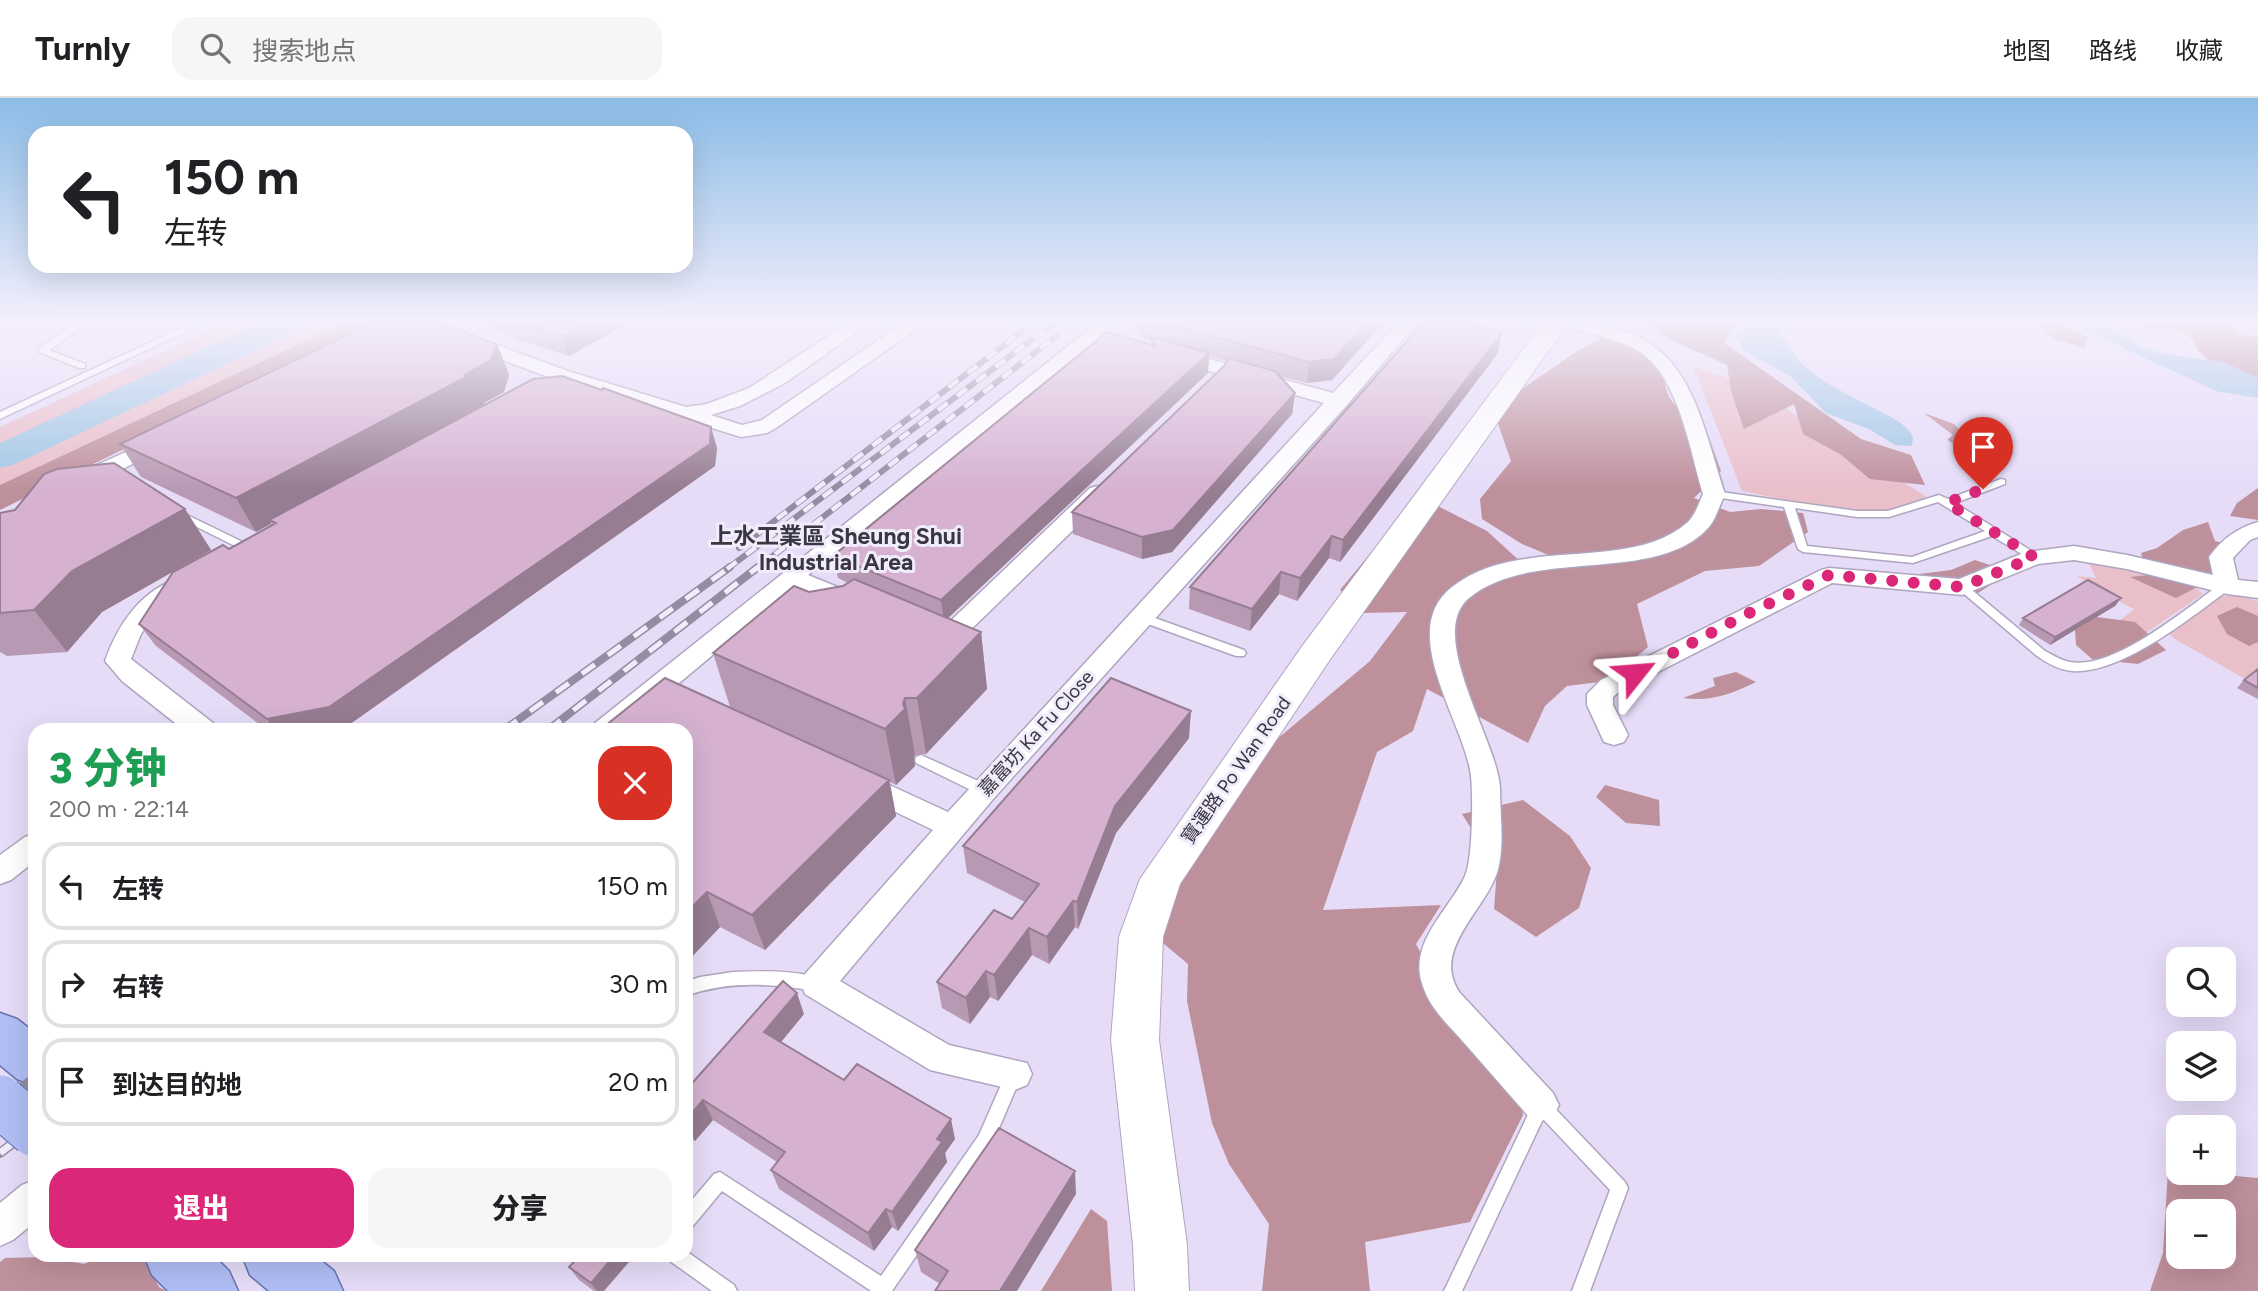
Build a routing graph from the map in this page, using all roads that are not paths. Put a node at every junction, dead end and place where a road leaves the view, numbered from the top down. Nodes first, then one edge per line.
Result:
1 (80, 379) edge
2 (554, 379) edge
3 (572, 379) edge
4 (774, 379) edge
5 (834, 379) edge
6 (1047, 379) edge
7 (1259, 379) edge
8 (1359, 379) edge
9 (1516, 379) edge
10 (1674, 379) edge
11 (532, 391) edge
12 (1340, 401) junction
13 (682, 414) junction
14 (0, 416) edge
15 (185, 430) edge
16 (1115, 476) edge
17 (2001, 482) dead end
18 (63, 491) edge
19 (1714, 494) junction
20 (1788, 503) junction
21 (1947, 503) junction
22 (164, 507) edge
23 (2258, 529) edge
24 (1992, 532) junction
25 (272, 536) edge
26 (249, 549) junction
27 (2034, 557) junction
28 (225, 562) edge
29 (202, 575) edge
30 (791, 577) junction
31 (2227, 586) junction
32 (1962, 587) junction
33 (2258, 590) edge
34 (874, 611) edge
35 (1141, 617) junction
36 (909, 626) edge
37 (1240, 653) dead end
38 (655, 689) junction
39 (681, 701) edge
40 (185, 723) edge
41 (614, 723) edge
42 (1614, 736) dead end
43 (920, 760) dead end
44 (842, 775) edge
45 (984, 790) junction
46 (952, 826) junction
47 (28, 850) edge
48 (0, 872) edge
49 (817, 984) junction
50 (693, 987) edge
51 (1015, 1074) joint
52 (0, 1101) edge
53 (1541, 1105) junction
54 (28, 1125) edge
55 (28, 1204) edge
56 (693, 1213) edge
57 (0, 1227) edge
58 (179, 1262) edge
59 (279, 1262) edge
60 (686, 1262) edge
61 (882, 1289) edge
62 (209, 1291) edge
63 (314, 1291) edge
64 (728, 1291) edge
65 (1162, 1291) edge
66 (1453, 1291) edge
67 (1581, 1291) edge

1 - 14 lane
2 - 11 street
3 - 13 street
4 - 13 street
5 - 13 street
6 - 30 street
7 - 12 street
8 - 12 street, 嘉富坊 Ka Fu Close
9 - 65 street, 寶運路 Po Wan Road
10 - 19 street
12 - 35 street, 嘉富坊 Ka Fu Close
15 - 18 street
16 - 36 street
17 - 21 lane
19 - 20 lane
19 - 53 street
20 - 21 lane
20 - 24 lane
21 - 24 lane
22 - 26 lane
23 - 31 street
24 - 27 lane
25 - 26 street
26 - 28 street
27 - 31 street
27 - 32 street
29 - 40 street
30 - 34 street
30 - 38 street
31 - 32 lane
31 - 33 street
32 - 42 street
35 - 37 lane
35 - 45 street, 嘉富坊 Ka Fu Close
38 - 39 street
38 - 41 street
43 - 45 lane
44 - 46 street
45 - 46 street, 嘉富坊 Ka Fu Close
46 - 49 street, 嘉富坊 Ka Fu Close
47 - 48 street
49 - 50 lane
49 - 51 street
51 - 61 lane
52 - 54 main road, bridge
53 - 66 lane
53 - 67 lane
55 - 57 street
56 - 61 lane
58 - 62 main road
59 - 63 main road
60 - 64 lane

